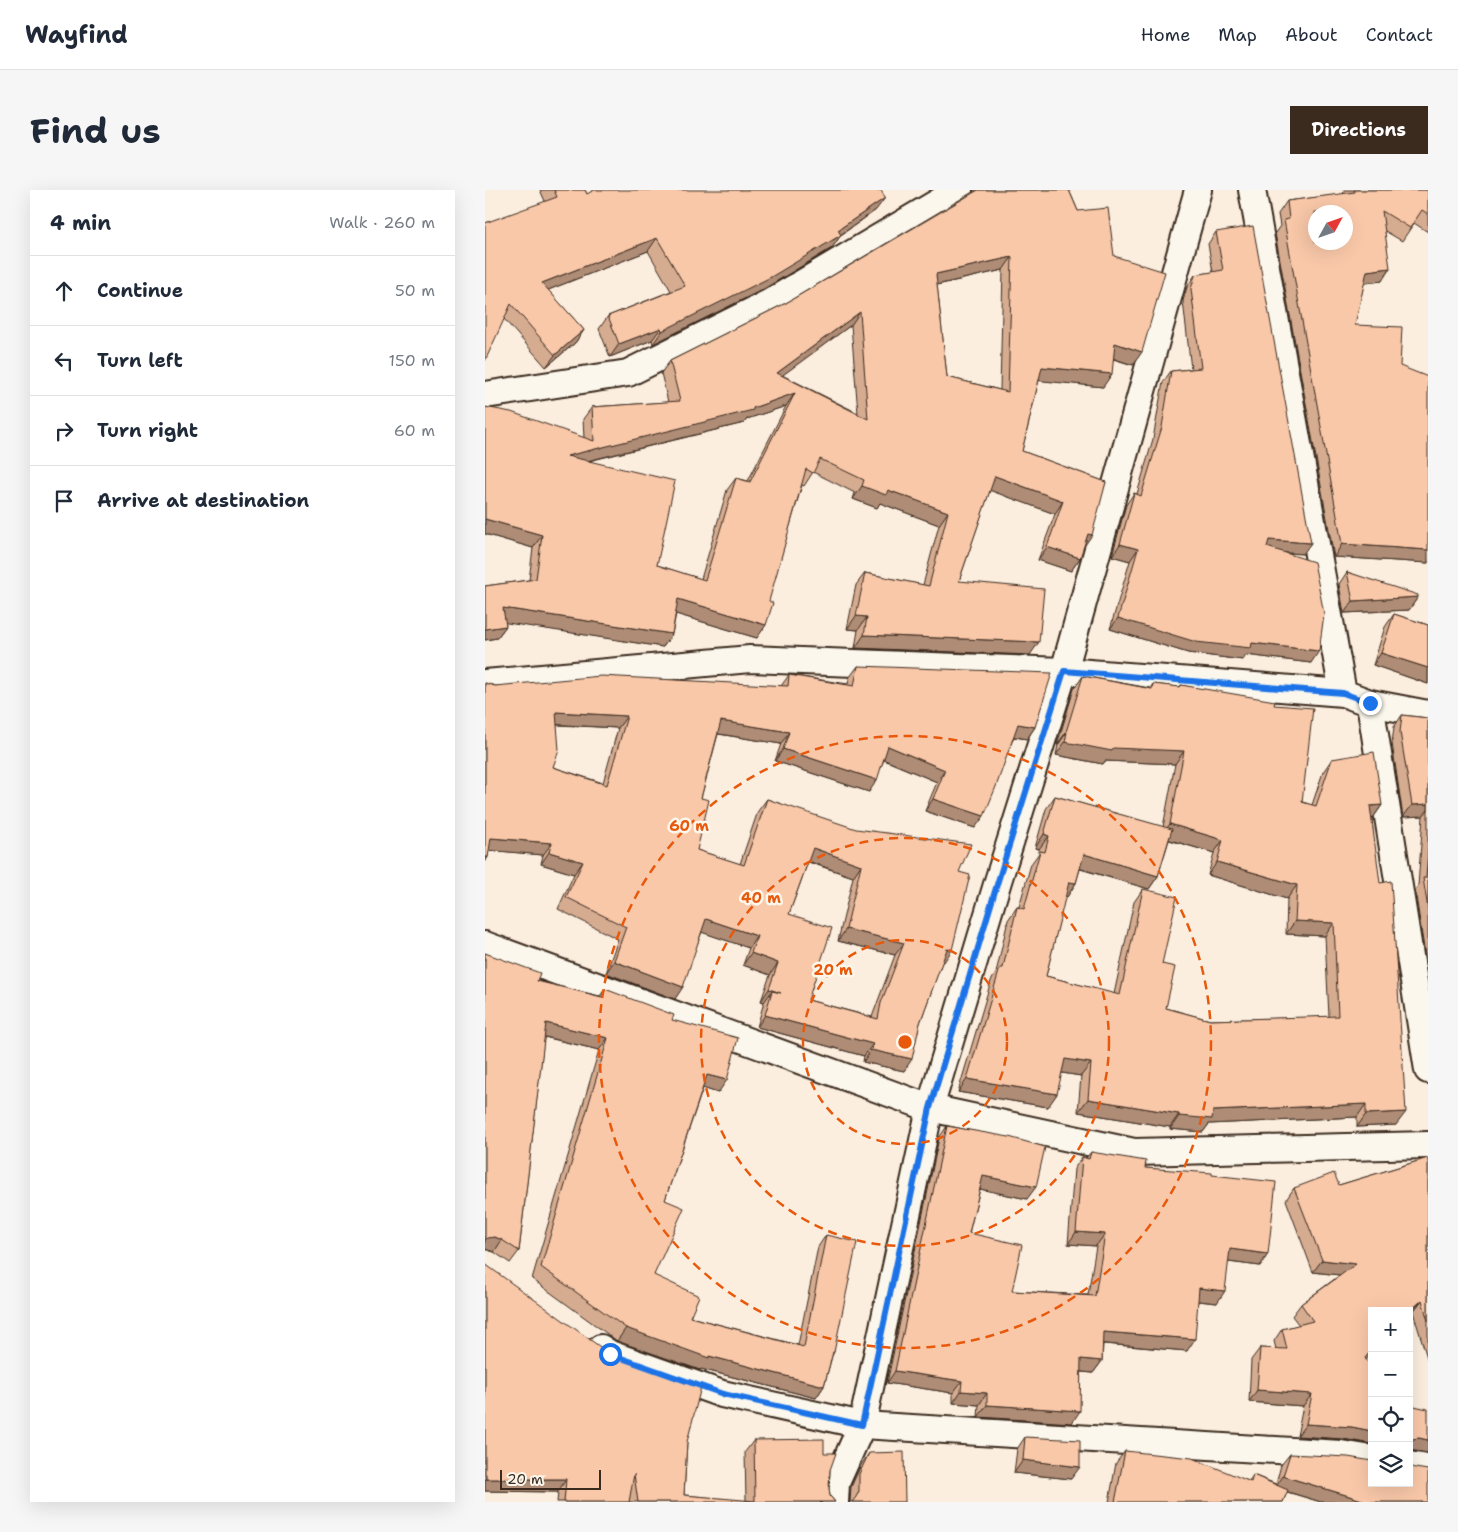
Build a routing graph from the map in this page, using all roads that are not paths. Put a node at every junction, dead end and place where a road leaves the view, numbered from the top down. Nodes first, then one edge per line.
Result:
1 (959, 190) edge
2 (1198, 190) edge
3 (1252, 190) edge
4 (485, 395) edge
5 (1064, 671) junction
6 (485, 683) edge
7 (1343, 693) junction
8 (1370, 703) junction
9 (1428, 714) edge
10 (485, 945) edge
11 (1428, 1070) edge
12 (930, 1108) junction
13 (1428, 1146) edge
14 (579, 1332) edge
15 (862, 1425) junction
16 (1368, 1458) edge
17 (1413, 1466) edge
18 (1428, 1468) edge
19 (835, 1502) edge

1 - 4 street
2 - 5 street
3 - 7 street
5 - 6 street
5 - 7 street
5 - 12 street
7 - 8 street
8 - 9 street
8 - 11 street
10 - 12 street
12 - 13 street
12 - 15 street
14 - 15 street
15 - 16 street
15 - 19 street
17 - 18 street

